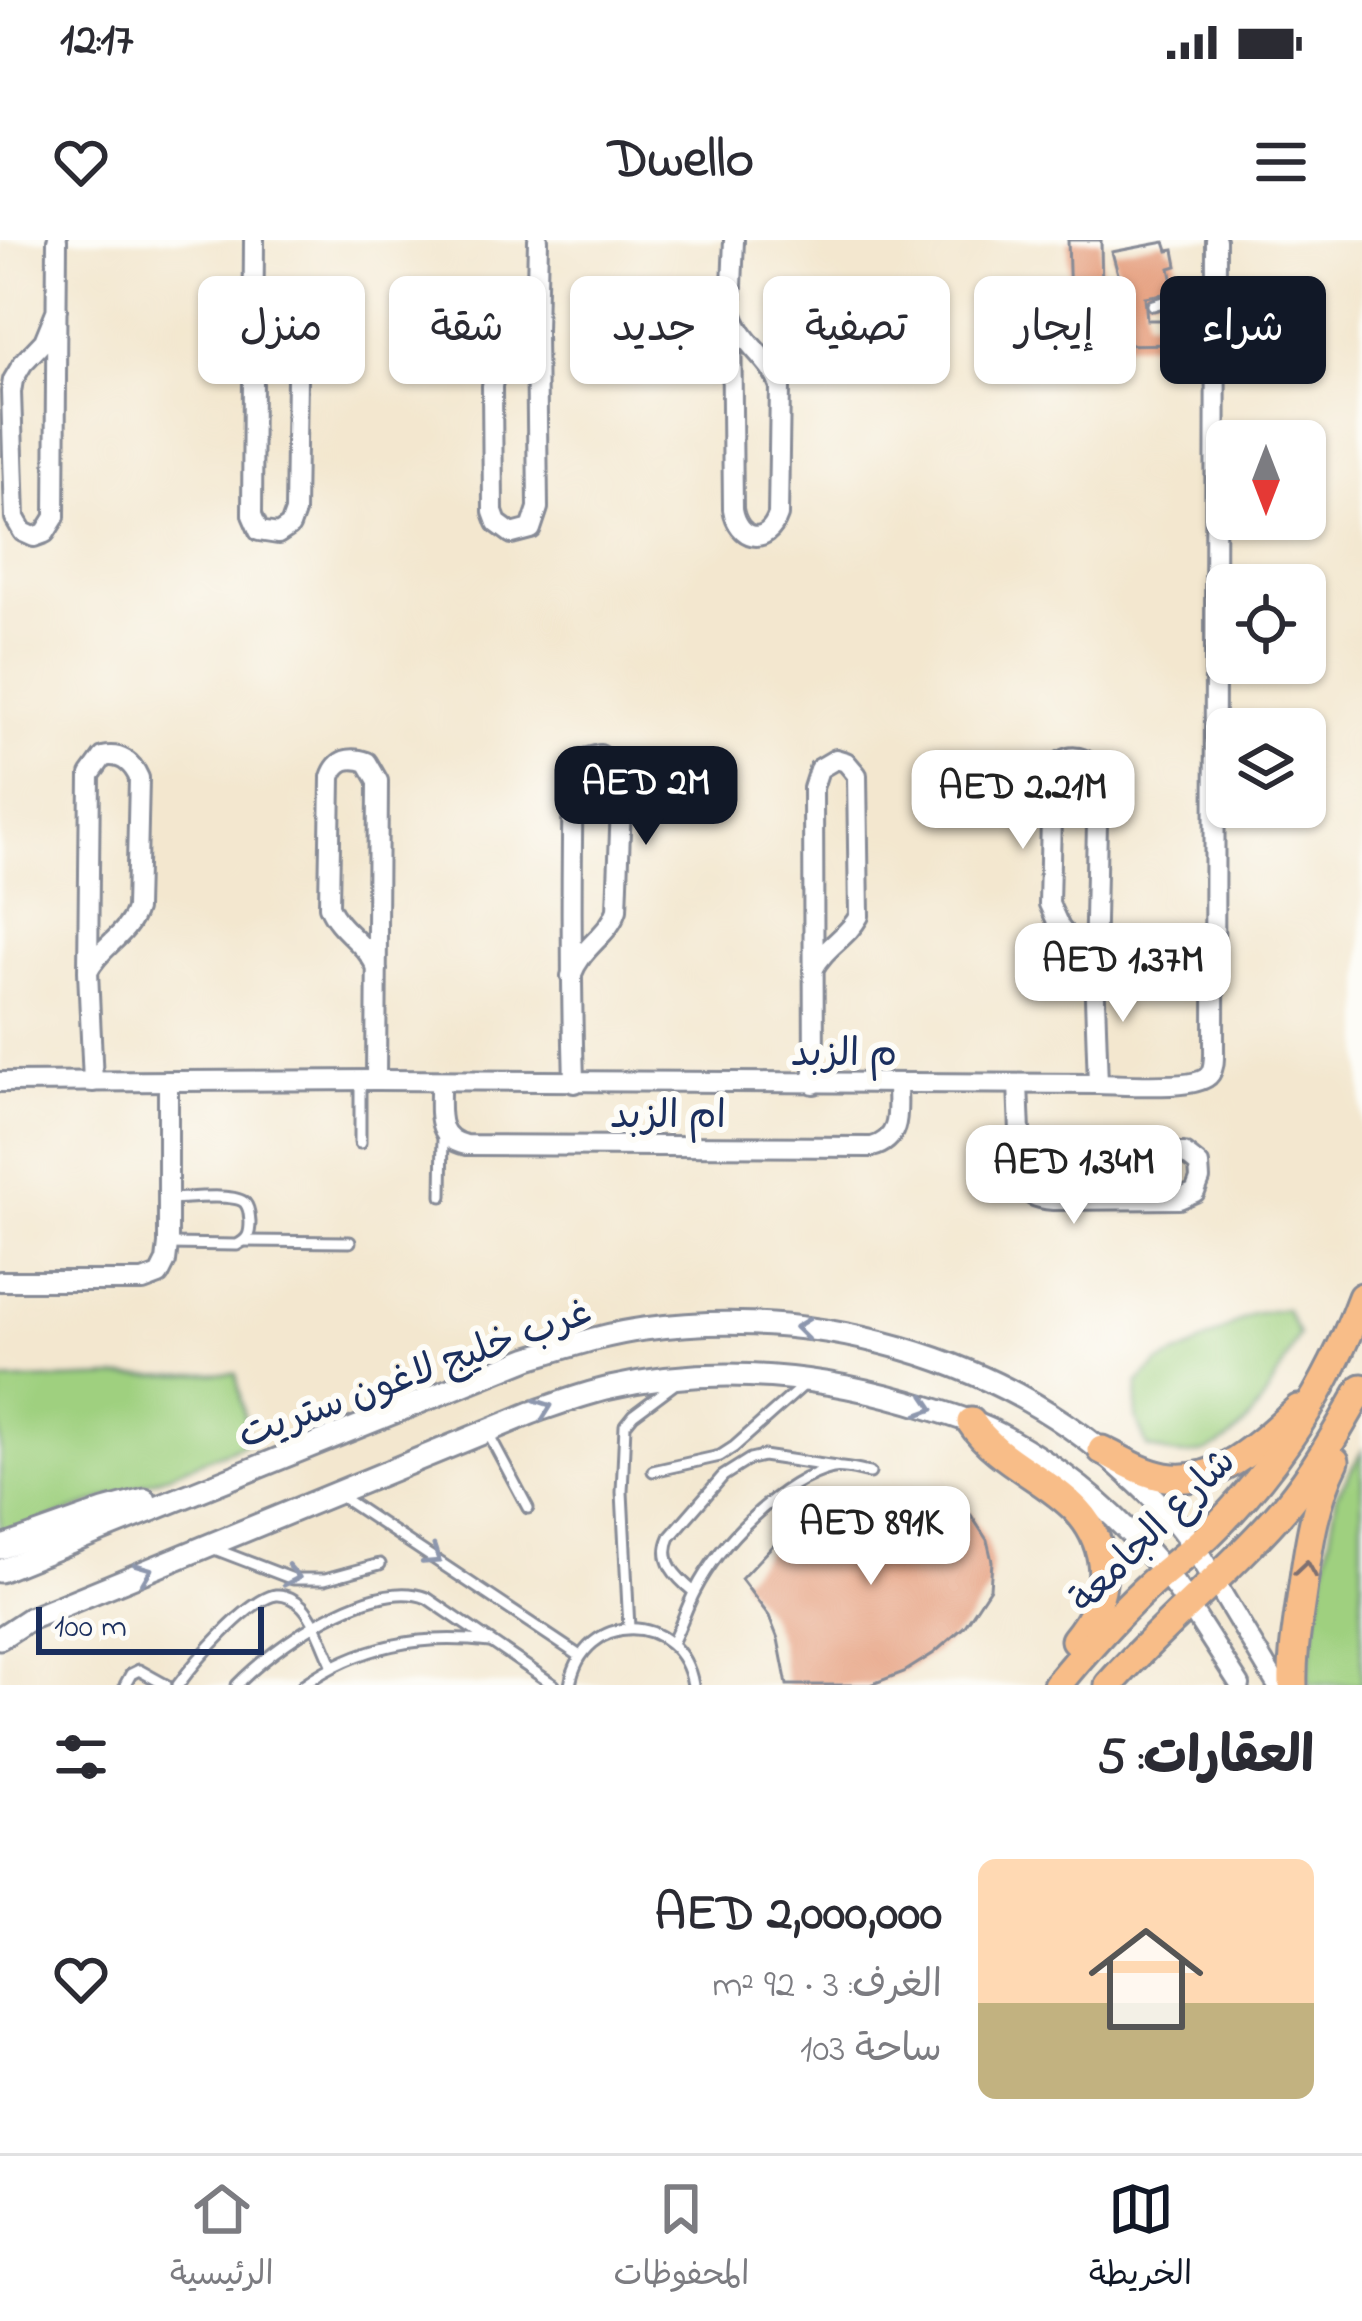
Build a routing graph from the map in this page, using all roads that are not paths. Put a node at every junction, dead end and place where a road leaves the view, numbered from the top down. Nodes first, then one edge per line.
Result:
1 (57, 240) edge
2 (254, 240) edge
3 (538, 240) edge
4 (734, 240) edge
5 (1216, 240) edge
6 (254, 276) edge
7 (537, 276) edge
8 (732, 276) edge
9 (1216, 276) edge
10 (1160, 303) edge
11 (1153, 305) dead end
12 (731, 309) joint
13 (57, 310) junction
14 (253, 317) joint
15 (536, 331) joint
16 (1216, 384) edge
17 (1094, 968) junction
18 (377, 970) junction
19 (813, 970) junction
20 (88, 971) junction
21 (571, 976) junction
22 (368, 1080) junction
23 (168, 1081) junction
24 (440, 1081) junction
25 (0, 1082) edge
26 (93, 1082) junction
27 (574, 1083) junction
28 (814, 1084) junction
29 (897, 1084) junction
30 (1018, 1084) junction
31 (1097, 1084) junction
32 (443, 1132) junction
33 (360, 1143) dead end
34 (1021, 1152) junction
35 (442, 1196) dead end
36 (168, 1199) junction
37 (245, 1241) junction
38 (350, 1242) dead end
39 (168, 1244) junction
40 (0, 1281) edge
41 (1362, 1298) edge
42 (686, 1377) junction
43 (811, 1379) junction
44 (1319, 1390) junction
45 (1355, 1399) edge
46 (971, 1422) junction
47 (486, 1430) junction
48 (1102, 1450) junction
49 (783, 1459) junction
50 (836, 1467) junction
51 (653, 1471) dead end
52 (870, 1473) dead end
53 (797, 1484) junction
54 (193, 1492) junction
55 (335, 1492) junction
56 (528, 1508) dead end
57 (207, 1546) junction
58 (1194, 1547) junction
59 (0, 1548) edge
60 (380, 1564) dead end
61 (0, 1570) edge
62 (1166, 1572) junction
63 (1214, 1580) junction
64 (694, 1592) junction
65 (1188, 1604) junction
66 (313, 1624) junction
67 (629, 1628) junction
68 (0, 1638) edge
69 (495, 1643) junction
70 (672, 1643) junction
71 (580, 1656) junction
72 (333, 1666) junction
73 (125, 1685) edge
74 (166, 1685) edge
75 (178, 1685) edge
76 (237, 1685) edge
77 (303, 1685) edge
78 (554, 1685) edge
79 (570, 1685) edge
80 (693, 1685) edge
81 (1045, 1685) edge
82 (1057, 1685) edge
83 (1108, 1685) edge
84 (1240, 1685) edge
85 (1277, 1685) edge
86 (1293, 1685) edge

1 - 13 street
2 - 6 street
3 - 7 street
4 - 8 street
5 - 9 street, م الزبد
10 - 11 lane
12 - 12 street
13 - 13 street
14 - 14 street
15 - 15 street
16 - 31 street, م الزبد
17 - 17 street
17 - 31 street
18 - 18 street
18 - 22 street
19 - 19 street
19 - 28 street
20 - 20 street
20 - 26 street
21 - 21 street
21 - 27 street
22 - 23 street, م الزبد
22 - 24 street, م الزبد
22 - 33 lane
23 - 26 street, م الزبد
23 - 36 street
24 - 27 street, م الزبد
24 - 32 street
25 - 26 street, م الزبد
27 - 28 street, م الزبد
28 - 29 street, م الزبد
29 - 30 street, م الزبد
29 - 32 street, ام الزبد
30 - 31 street, م الزبد
30 - 34 street
32 - 35 lane
34 - 34 street
36 - 37 lane
36 - 39 street
37 - 38 lane
37 - 39 lane
39 - 40 street
41 - 44 main road, شارع الجامعة
42 - 43 street, غرب خليج لاغون ستريت
47 -> 42 street, غرب خليج لاغون ستريت
42 - 67 lane
43 -> 46 street, غرب خليج لاغون ستريت
43 - 51 lane
44 - 48 main road
44 - 58 main road, شارع الجامعة
45 - 63 main road, شارع الجامعة
86 -> 45 main road
46 - 62 street, غرب خليج لاغون ستريت
46 - 81 main road
47 - 55 street, غرب خليج لاغون ستريت
47 - 56 lane
48 -> 54 street, غرب خليج لاغون ستريت
48 - 58 street, غرب خليج لاغون ستريت
49 - 50 lane
49 - 53 lane
49 - 64 lane
50 - 52 lane
50 - 53 lane
53 - 64 lane
54 - 59 street
54 - 61 street, غرب خليج لاغون ستريت
55 - 57 street, غرب خليج لاغون ستريت
55 -> 71 lane
57 -> 60 lane
68 -> 57 street, غرب خليج لاغون ستريت
58 - 62 main road, شارع الجامعة
58 - 63 street, غرب خليج لاغون ستريت
62 - 65 street, غرب خليج لاغون ستريت
62 - 82 main road, شارع الجامعة
63 - 65 main road, شارع الجامعة
63 - 85 street
64 - 70 lane
65 - 83 main road, شارع الجامعة
65 - 84 street
66 - 69 lane
66 - 72 lane
66 - 75 lane
66 - 76 lane
67 - 70 lane
67 - 71 lane
69 - 72 lane
69 - 78 lane
70 - 80 lane
71 - 79 lane
72 - 77 lane
73 - 74 lane

